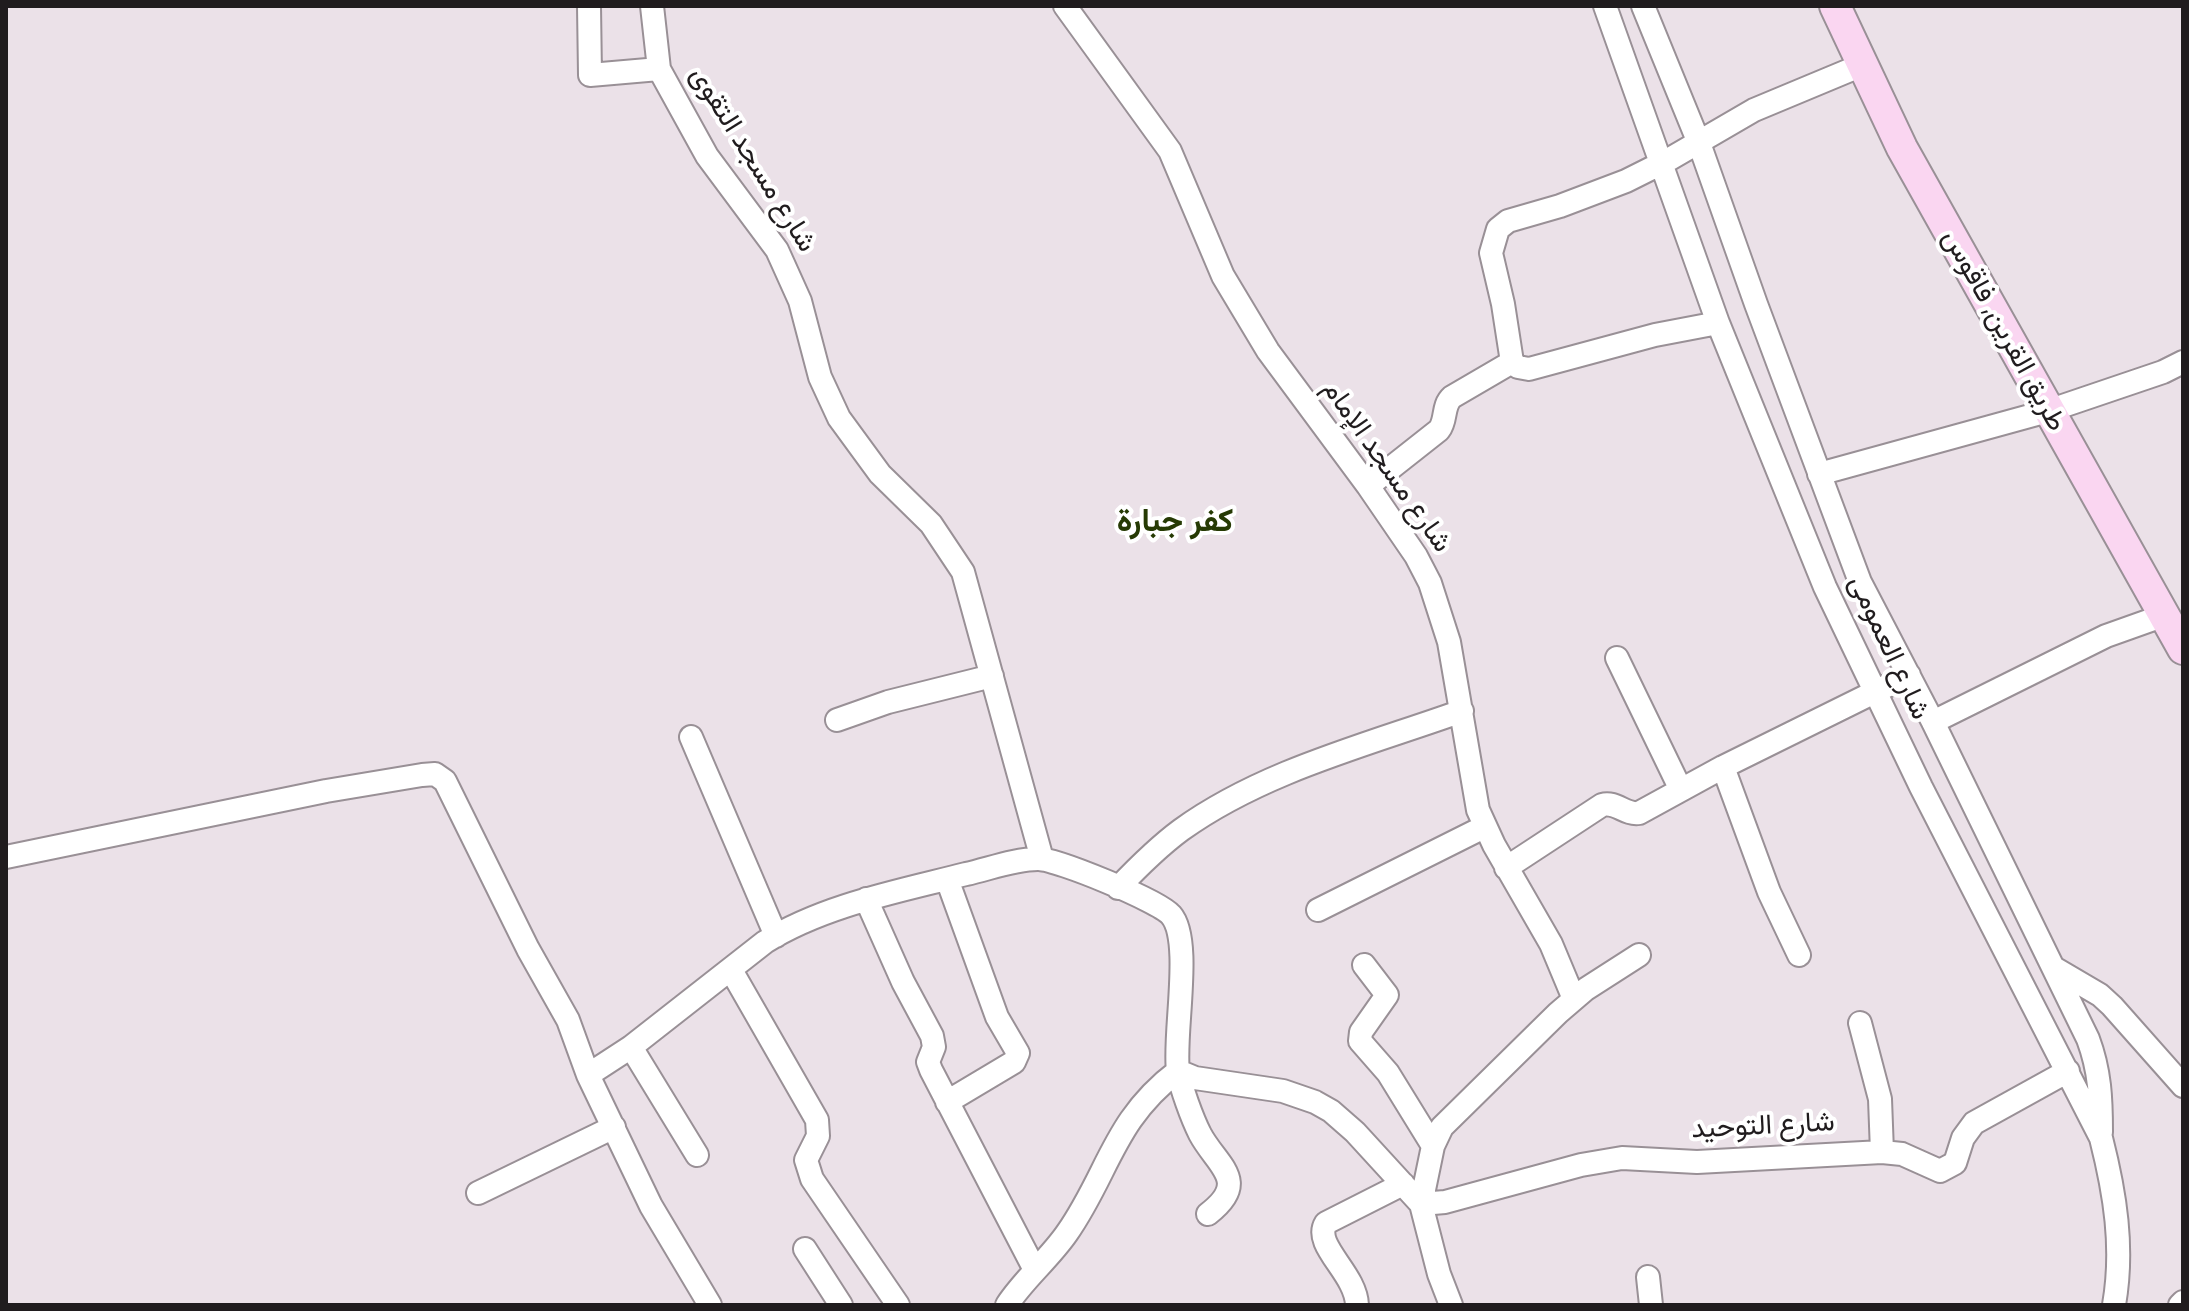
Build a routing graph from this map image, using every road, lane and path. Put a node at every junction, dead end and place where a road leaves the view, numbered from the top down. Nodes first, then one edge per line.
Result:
1 (589, 6) edge
2 (652, 6) edge
3 (1065, 6) edge
4 (1605, 6) edge
5 (1643, 6) edge
6 (1844, 12) edge
7 (1862, 65) junction
8 (659, 69) junction
9 (1696, 144) junction
10 (1664, 162) junction
11 (1718, 323) junction
12 (1512, 362) junction
13 (2183, 362) edge
14 (2048, 411) junction
15 (1819, 474) junction
16 (1368, 486) junction
17 (2165, 615) junction
18 (2183, 649) edge
19 (1617, 658) dead end
20 (1909, 675) junction
21 (992, 676) junction
22 (1875, 691) junction
23 (1462, 711) junction
24 (837, 720) dead end
25 (1933, 722) junction
26 (691, 737) dead end
27 (1723, 767) junction
28 (1681, 790) junction
29 (1484, 827) junction
30 (6, 857) edge
31 (1042, 859) junction
32 (1506, 868) junction
33 (947, 879) junction
34 (1118, 888) junction
35 (866, 899) junction
36 (1318, 910) dead end
37 (776, 936) junction
38 (1639, 955) dead end
39 (1799, 955) dead end
40 (1364, 965) dead end
41 (2054, 968) junction
42 (731, 970) junction
43 (1574, 999) junction
44 (1860, 1023) dead end
45 (631, 1047) junction
46 (1178, 1071) junction
47 (2068, 1071) junction
48 (588, 1075) junction
49 (2183, 1086) edge
50 (947, 1102) junction
51 (614, 1127) junction
52 (2101, 1138) junction
53 (1433, 1146) junction
54 (1882, 1152) junction
55 (697, 1155) dead end
56 (1403, 1184) junction
57 (478, 1193) dead end
58 (1421, 1204) junction
59 (1208, 1214) dead end
60 (805, 1249) dead end
61 (1035, 1270) junction
62 (1648, 1277) dead end
63 (710, 1305) edge
64 (841, 1305) edge
65 (898, 1305) edge
66 (1007, 1305) edge
67 (1357, 1305) edge
68 (1451, 1305) edge
69 (1651, 1305) edge
70 (2114, 1305) edge

1 - 8 street
2 - 8 street, شارع مسجد التقوى
3 - 16 street, شارع مسجد الإمام
4 - 10 street, شارع العمومى
5 - 9 street
6 - 7 street, طريق القرين, فاقوس
7 - 9 street
7 - 14 street, طريق القرين, فاقوس
8 - 21 street, شارع مسجد التقوى
9 - 10 street
9 - 15 street
10 - 11 street, شارع العمومى
10 - 12 street
11 - 12 street
11 - 22 street, شارع العمومى
12 - 16 street
13 - 14 street
14 - 15 street
14 - 17 street, طريق القرين, فاقوس
15 - 20 street
16 - 23 street, شارع مسجد الإمام
17 - 18 street, طريق القرين, فاقوس
17 - 25 street
19 - 28 street
20 - 22 street
20 - 25 street
21 - 24 street
21 - 31 street, شارع مسجد التقوى
22 - 27 street
22 - 47 street, شارع العمومى
23 - 29 street, شارع مسجد الإمام
23 - 34 street
25 - 41 street
26 - 37 street
27 - 28 street
27 - 39 street
28 - 32 street
29 - 32 street, شارع مسجد الإمام
29 - 36 street
30 - 48 street
31 - 33 street
31 - 34 street
32 - 43 street, شارع مسجد الإمام
33 - 35 street
33 - 50 street
34 - 46 street
35 - 37 street
35 - 50 street
37 - 42 street
38 - 43 street
40 - 53 street
41 - 49 street
41 - 52 street
42 - 45 street
42 - 65 street
43 - 53 street
44 - 54 street
45 - 48 street
45 - 55 street
46 - 56 street
46 - 59 street
46 - 61 street
47 - 52 street, شارع العمومى
47 - 54 street, شارع التوحيد
48 - 51 street
50 - 61 street
51 - 57 street
51 - 63 street
52 - 70 street, شارع العمومى
53 - 58 street
54 - 58 street, شارع التوحيد
56 - 58 street
56 - 67 street
58 - 68 street
60 - 64 street
61 - 66 street
62 - 69 street

